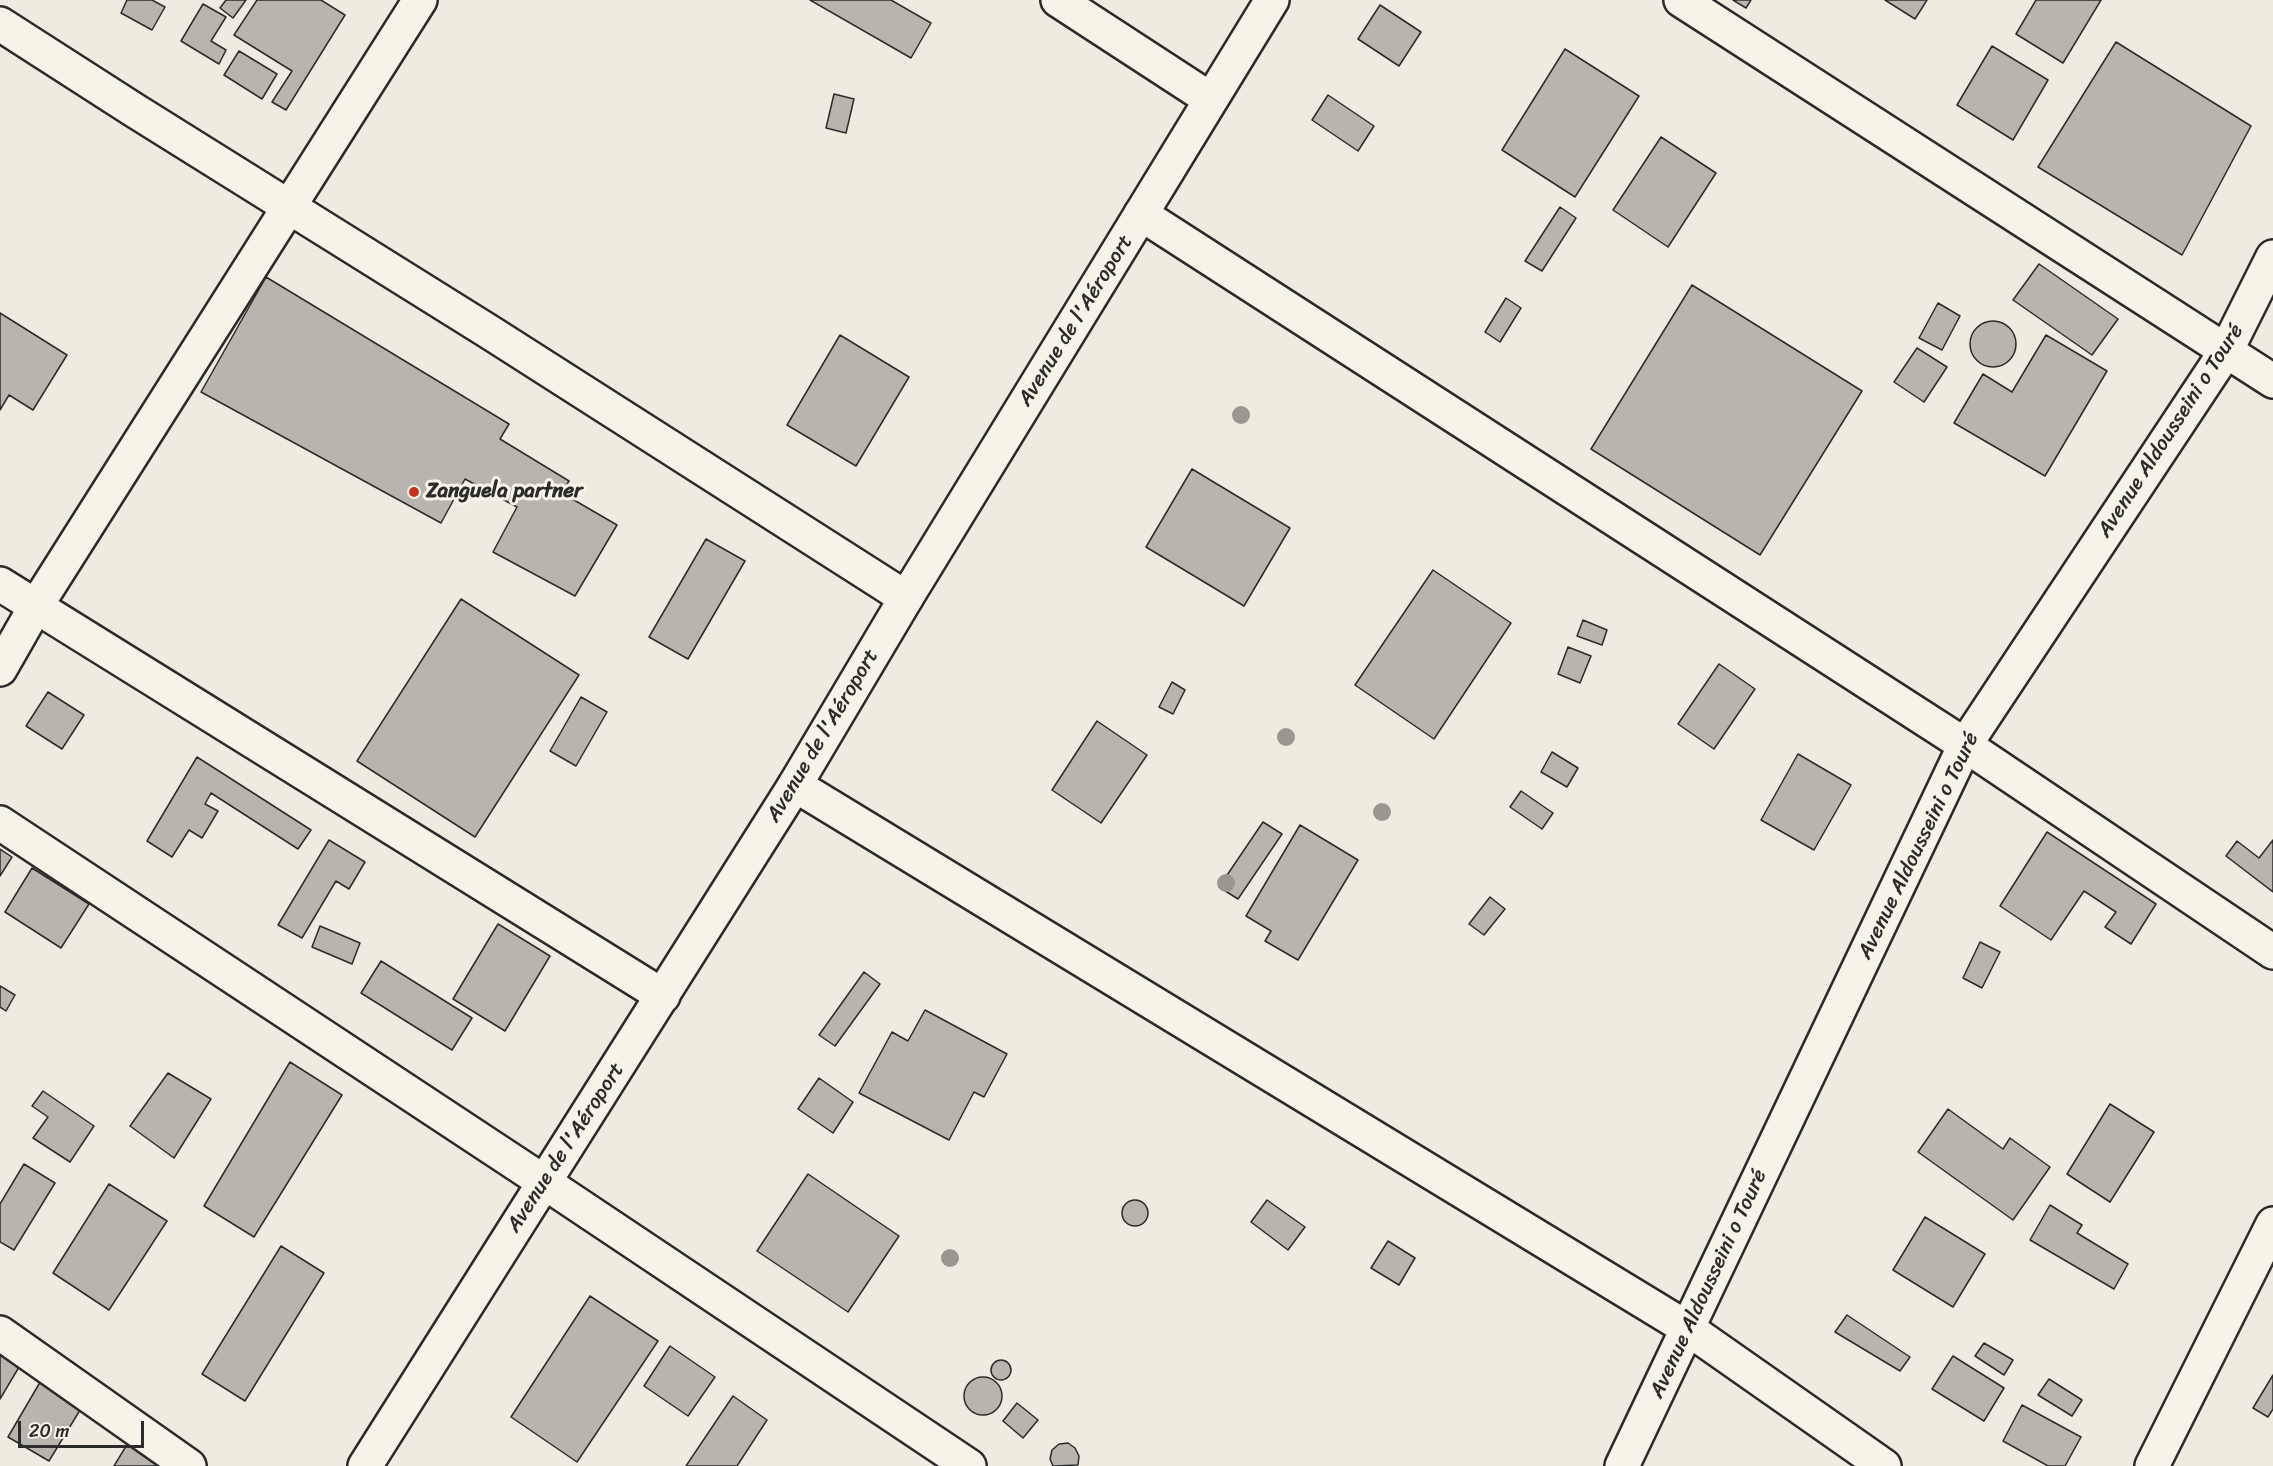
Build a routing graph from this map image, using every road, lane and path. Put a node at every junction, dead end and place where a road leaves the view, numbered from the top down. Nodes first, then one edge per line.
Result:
1 (420, 0) edge
2 (1058, 0) edge
3 (1272, 0) edge
4 (1681, 0) edge
5 (0, 24) edge
6 (1210, 99) junction
7 (289, 206) junction
8 (1141, 214) junction
9 (2273, 257) edge
10 (2226, 351) junction
11 (2273, 381) edge
12 (0, 584) edge
13 (906, 598) junction
14 (36, 606) junction
15 (0, 669) edge
16 (1965, 745) junction
17 (795, 785) junction
18 (0, 823) edge
19 (2273, 952) edge
20 (663, 996) junction
21 (544, 1182) junction
22 (2273, 1224) edge
23 (1687, 1328) junction
24 (0, 1333) edge
25 (189, 1466) edge
26 (365, 1466) edge
27 (969, 1466) edge
28 (1622, 1466) edge
29 (1884, 1466) edge
30 (2152, 1466) edge

1 - 7 street
2 - 6 street
3 - 6 street, Avenue de l'Aéroport
4 - 10 street
5 - 7 street
6 - 8 street, Avenue de l'Aéroport
7 - 13 street
7 - 14 street
8 - 13 street, Avenue de l'Aéroport
8 - 16 street
9 - 10 street, Avenue Aldousseini o Touré
10 - 11 street
10 - 16 street, Avenue Aldousseini o Touré
12 - 14 street
13 - 17 street, Avenue de l'Aéroport
14 - 15 street
14 - 20 street
16 - 19 street
16 - 23 street, Avenue Aldousseini o Touré
17 - 20 street, Avenue de l'Aéroport
17 - 23 street
18 - 21 street
20 - 21 street, Avenue de l'Aéroport
21 - 26 street, Avenue de l'Aéroport
21 - 27 street
22 - 30 street
23 - 28 street, Avenue Aldousseini o Touré
23 - 29 street
24 - 25 street

